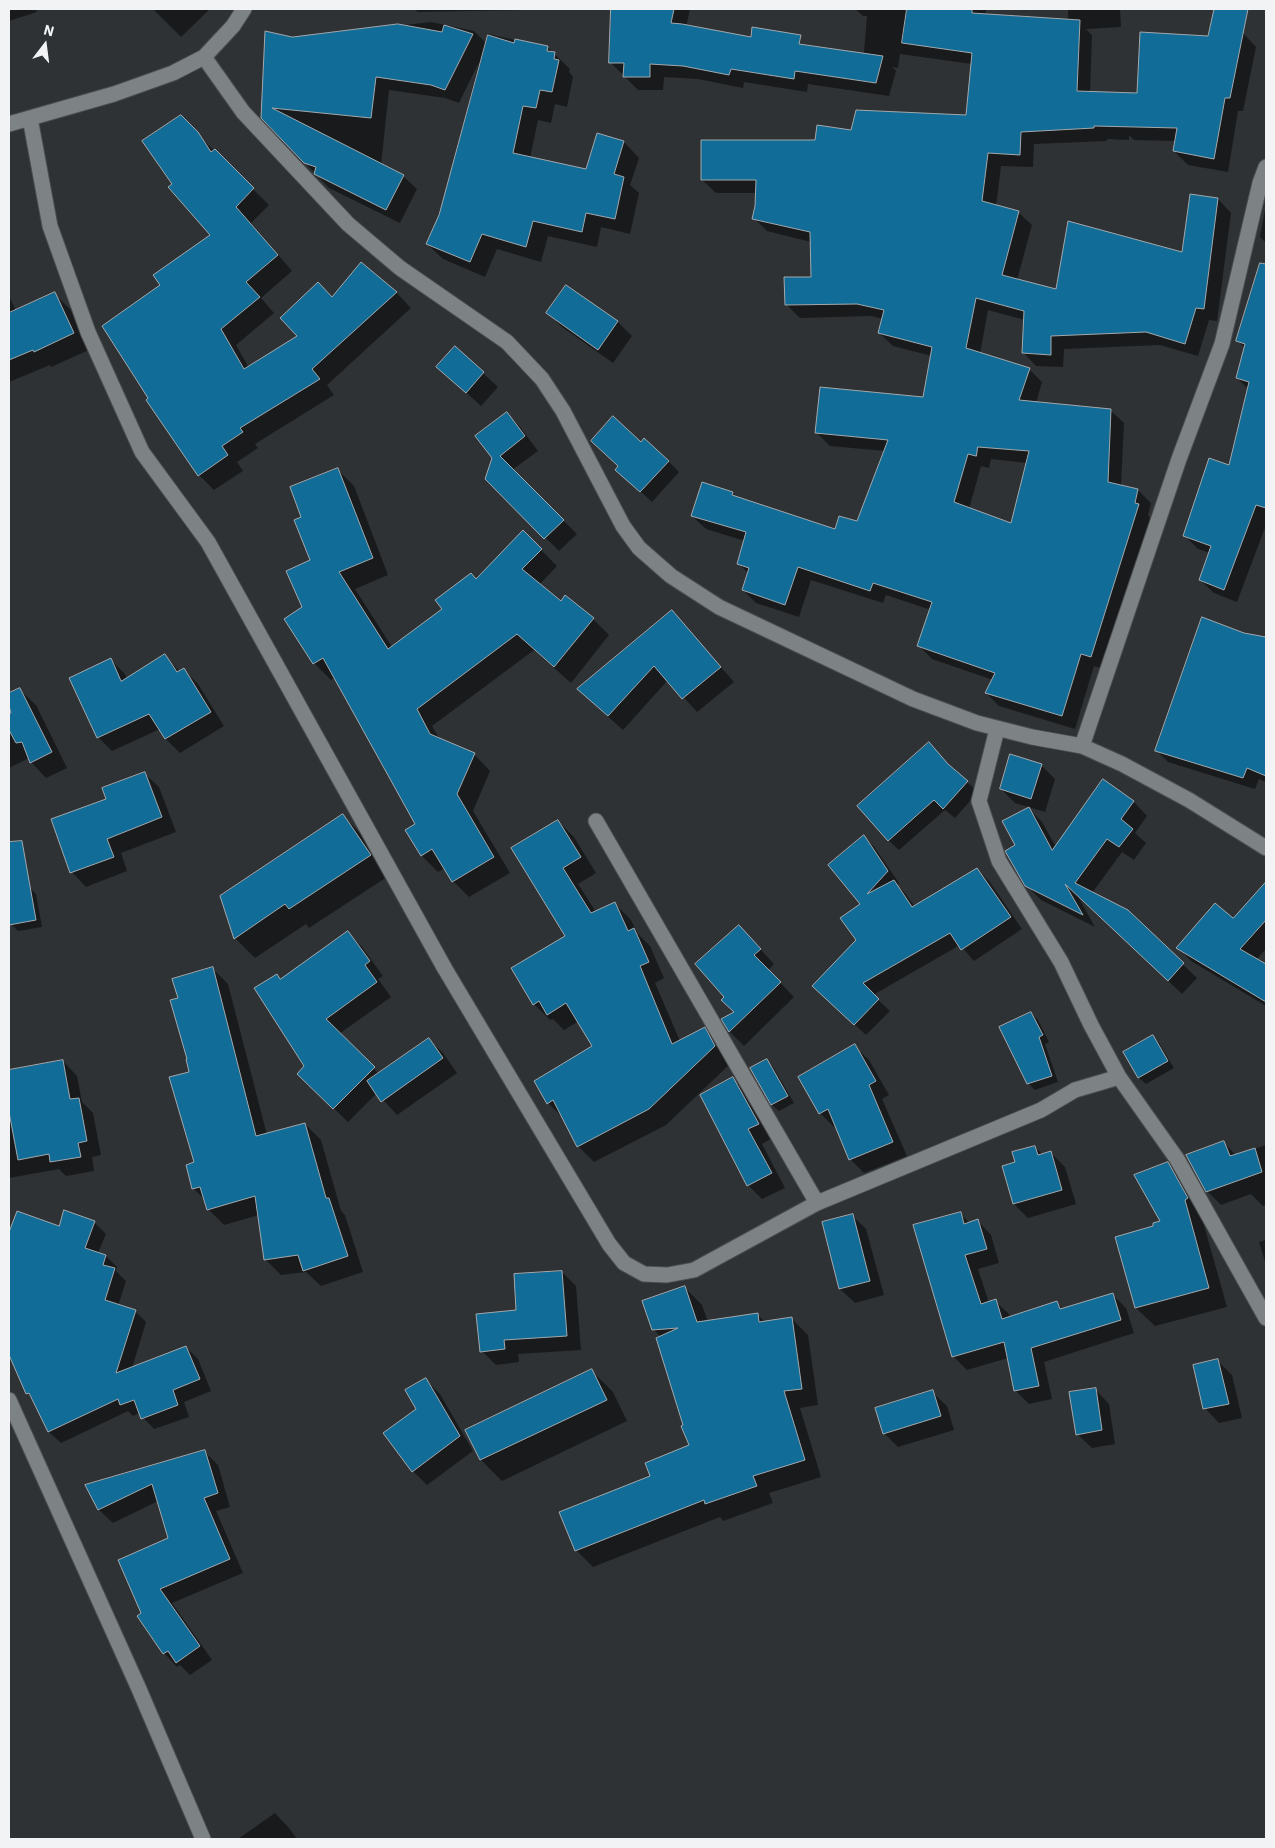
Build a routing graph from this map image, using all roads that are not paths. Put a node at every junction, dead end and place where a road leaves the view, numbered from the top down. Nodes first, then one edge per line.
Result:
1 (244, 9) edge
2 (204, 57) junction
3 (30, 118) junction
4 (9, 124) edge
5 (1266, 167) edge
6 (998, 729) junction
7 (1082, 746) junction
8 (596, 821) dead end
9 (1266, 848) edge
10 (1119, 1077) junction
11 (817, 1203) junction
12 (1266, 1318) edge
13 (9, 1400) edge
14 (203, 1839) edge

1 - 2 street
2 - 3 street
2 - 6 street
3 - 4 street
3 - 11 street
5 - 7 street
6 - 7 street
6 - 10 street
7 - 9 street
8 - 11 street
10 - 11 street
10 - 12 street
13 - 14 street

